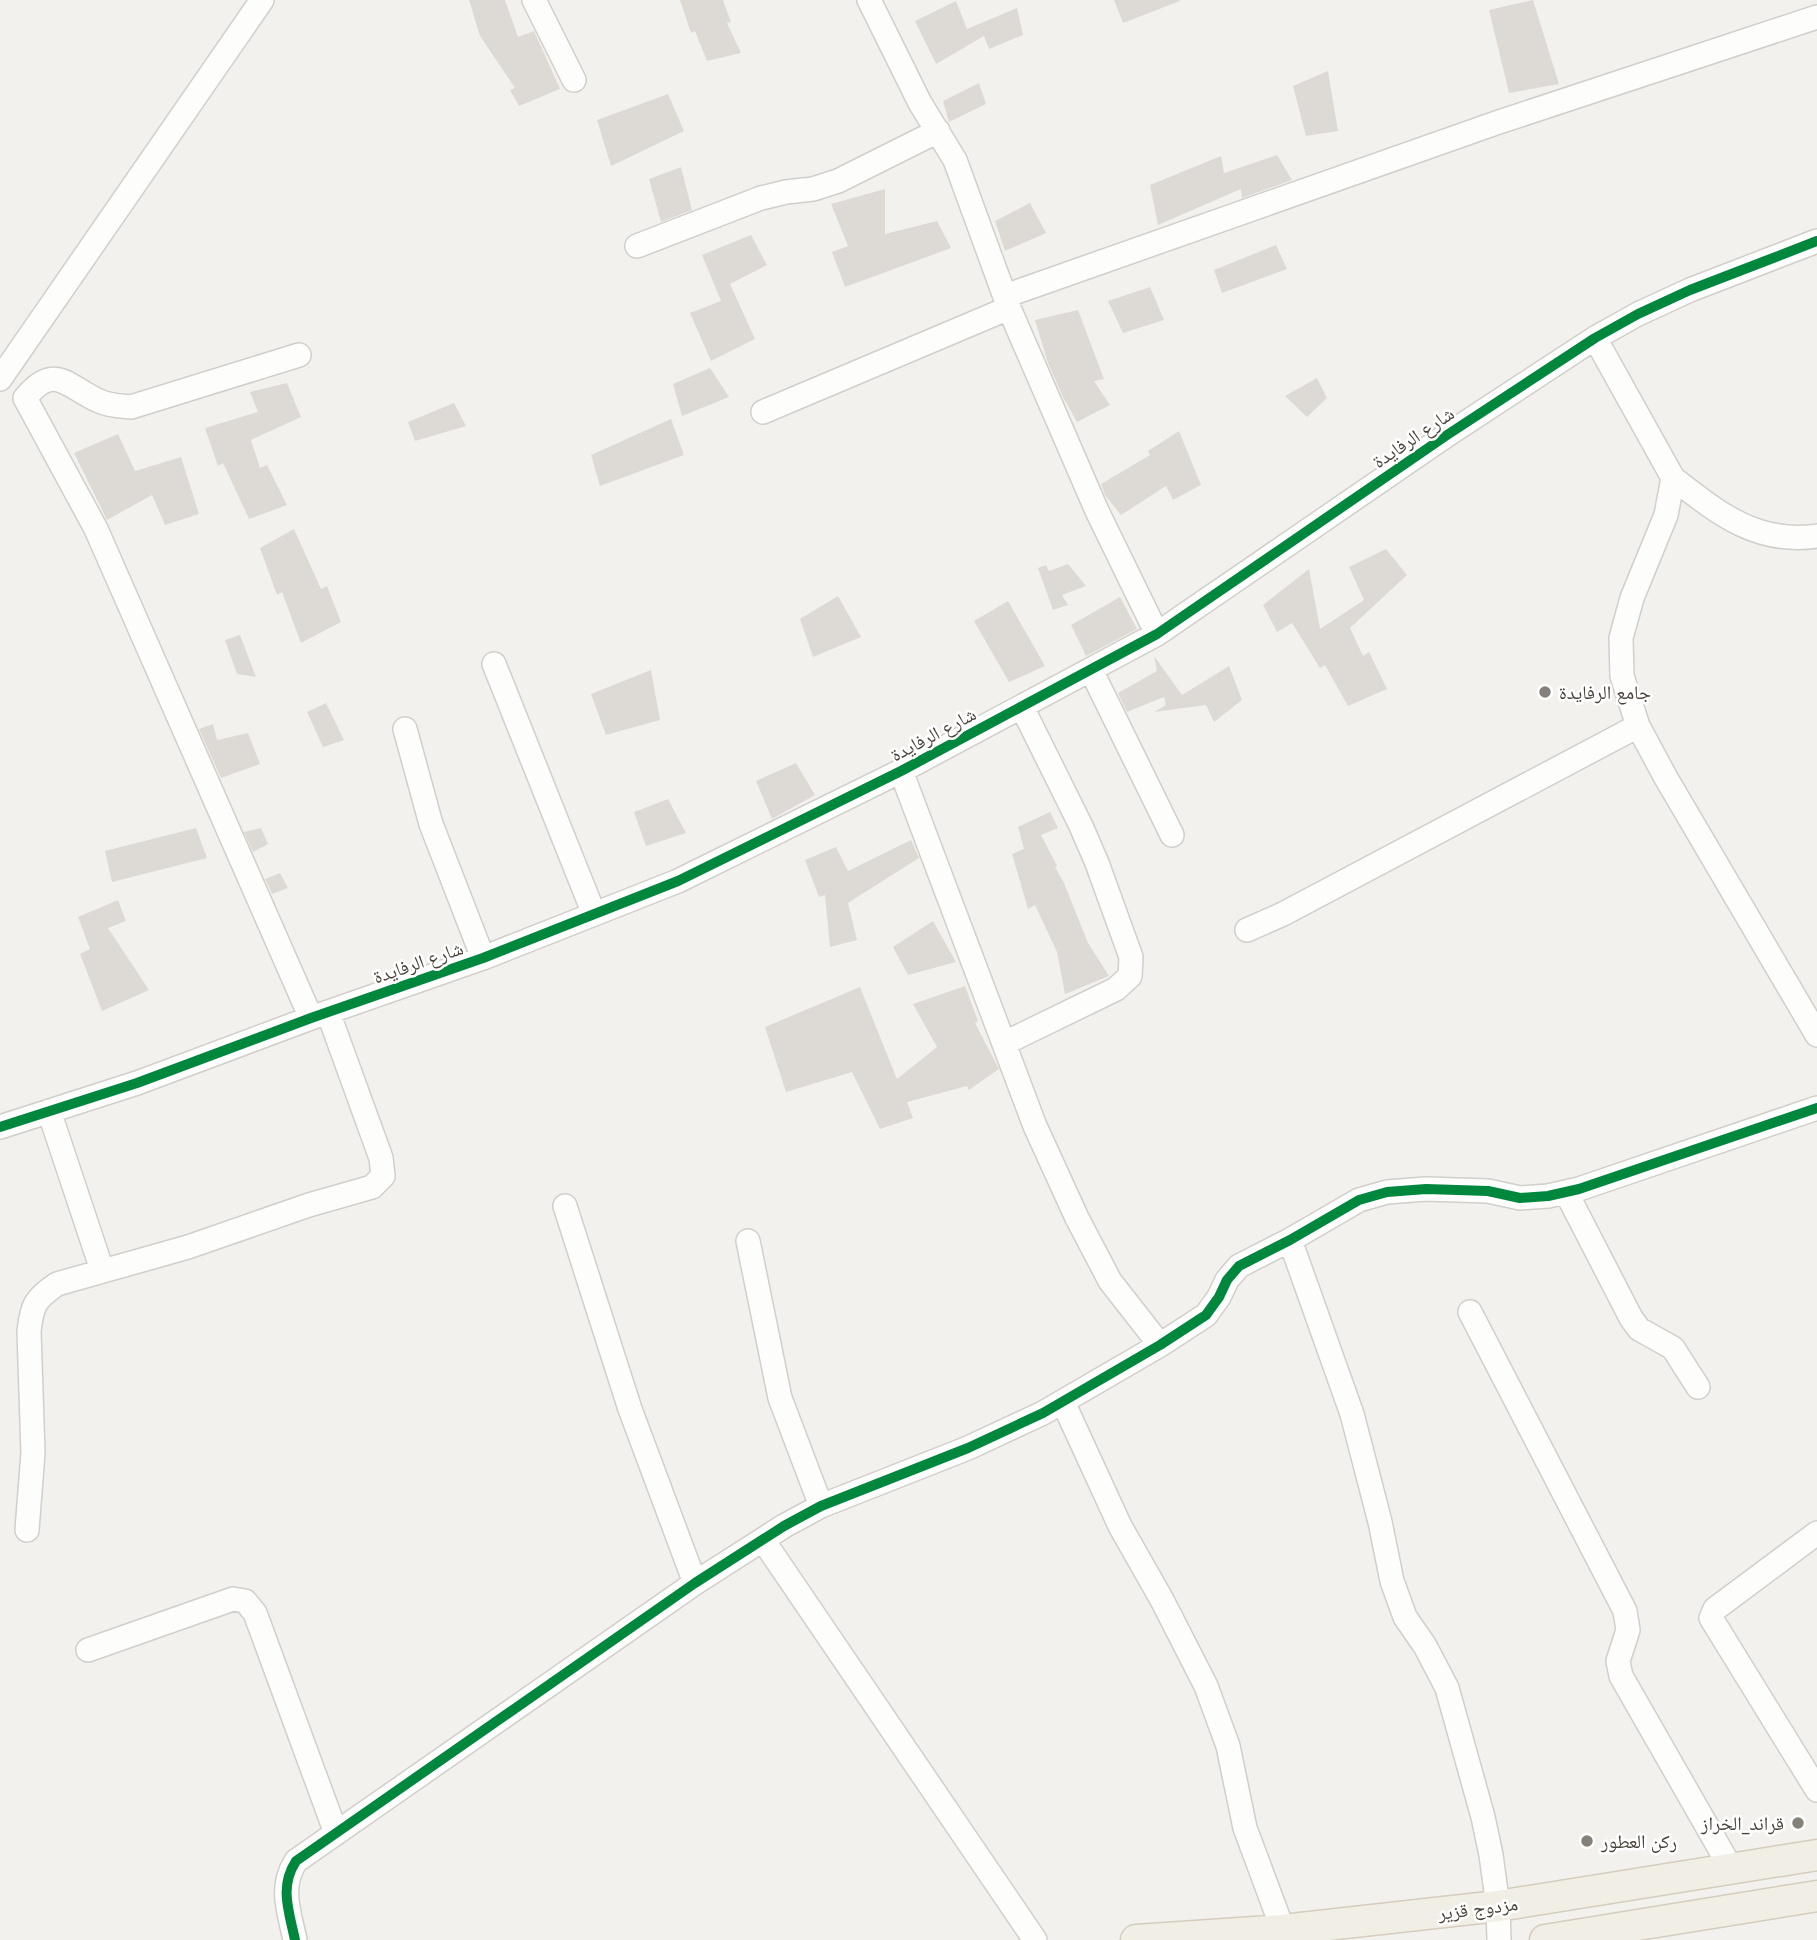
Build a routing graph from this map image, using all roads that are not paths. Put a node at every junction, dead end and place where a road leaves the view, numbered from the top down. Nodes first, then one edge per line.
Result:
1 (262, 0) edge
2 (534, 0) edge
3 (875, 2) edge
4 (1817, 17) edge
5 (574, 80) dead end
6 (938, 131) junction
7 (1817, 240) edge
8 (637, 246) dead end
9 (1007, 302) junction
10 (1595, 338) junction
11 (299, 355) dead end
12 (0, 379) edge
13 (0, 392) edge
14 (25, 398) junction
15 (763, 412) dead end
16 (1673, 478) junction
17 (1817, 536) edge
18 (1157, 634) junction
19 (494, 664) dead end
20 (1091, 670) junction
21 (1022, 708) junction
22 (1638, 726) junction
23 (405, 729) dead end
24 (901, 771) junction
25 (1172, 835) dead end
26 (594, 914) junction
27 (1247, 930) dead end
28 (483, 958) junction
29 (319, 1015) junction
30 (1817, 1034) edge
31 (1005, 1043) junction
32 (1817, 1108) edge
33 (49, 1111) junction
34 (0, 1127) edge
35 (1566, 1192) junction
36 (565, 1206) dead end
37 (1290, 1240) junction
38 (748, 1241) dead end
39 (102, 1270) junction
40 (1469, 1312) dead end
41 (1160, 1345) junction
42 (1698, 1387) dead end
43 (1063, 1402) junction
44 (821, 1506) junction
45 (27, 1530) dead end
46 (1817, 1533) edge
47 (763, 1540) junction
48 (695, 1583) junction
49 (88, 1650) dead end
50 (1817, 1790) edge
51 (336, 1833) junction
52 (1817, 1855) edge
53 (1732, 1870) junction
54 (1817, 1896) edge
55 (1498, 1906) junction
56 (1283, 1930) junction
57 (295, 1940) edge
58 (1034, 1940) edge
59 (1136, 1940) edge
60 (1499, 1940) edge
61 (1545, 1940) edge

1 - 12 street
2 - 5 street
3 - 6 street
4 - 9 street
6 - 8 street
6 - 9 street
7 - 10 street, شارع الرفايدة
9 - 15 street
9 - 18 street
10 - 16 street
10 - 18 street, شارع الرفايدة
11 - 14 street
13 - 14 street
14 - 29 street
16 - 17 street
16 - 22 street
18 - 20 street, شارع الرفايدة
19 - 26 street
20 - 21 street, شارع الرفايدة
20 - 25 street
21 - 24 street, شارع الرفايدة
21 - 31 street
22 - 27 street
22 - 30 street
23 - 28 street
24 - 26 street, شارع الرفايدة
24 - 31 street
26 - 28 street, شارع الرفايدة
28 - 29 street, شارع الرفايدة
29 - 33 street, شارع الرفايدة
29 - 39 street
31 - 41 street
32 - 35 street
33 - 34 street, شارع الرفايدة
33 - 39 street
35 - 37 street
35 - 42 street
36 - 48 street
37 - 41 street
37 - 55 street
38 - 44 street
39 - 45 street
40 - 53 street
41 - 43 street
43 - 44 street
43 - 56 street
44 - 47 street
46 - 50 street
47 - 48 street
47 - 58 street
48 - 51 street
49 - 51 street
51 - 57 street
52 - 53 main road, مزدوج قزير
53 - 55 main road, مزدوج قزير
54 - 61 main road
55 - 56 main road, مزدوج قزير
55 - 60 street
56 - 59 main road, مزدوج قزير

